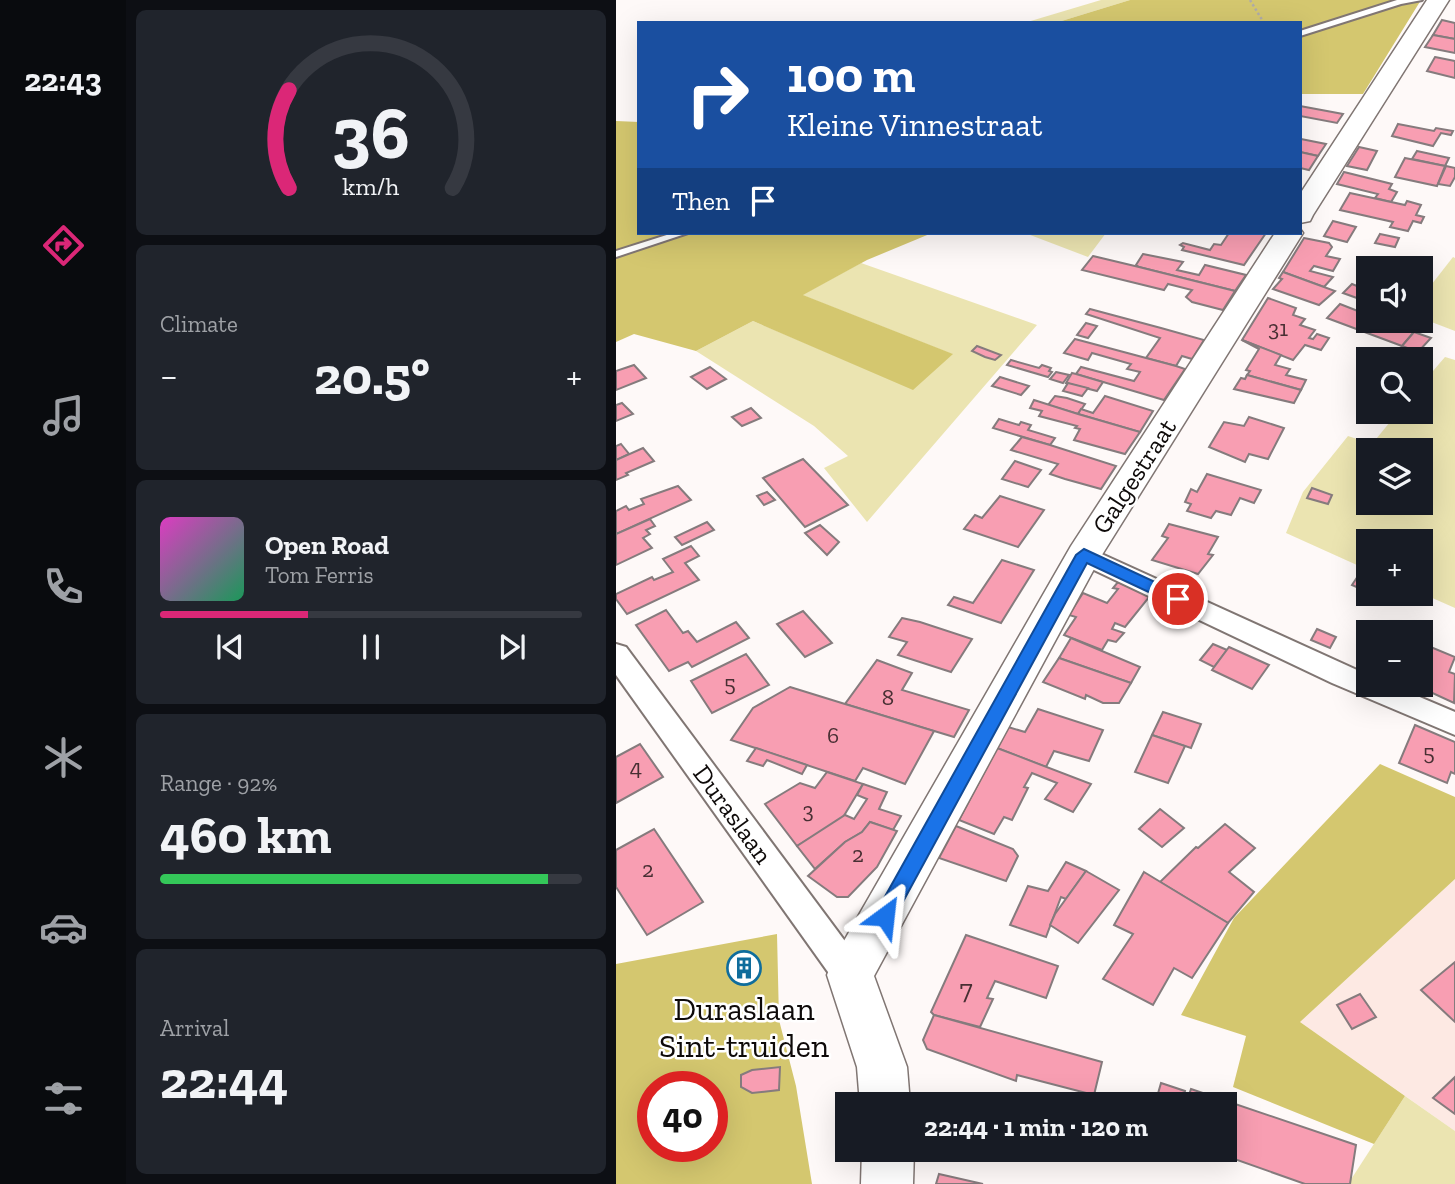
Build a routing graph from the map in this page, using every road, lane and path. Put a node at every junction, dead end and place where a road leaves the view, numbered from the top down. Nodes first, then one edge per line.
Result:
1 (1250, 0) edge
2 (1418, 0) edge
3 (1436, 0) edge
4 (1263, 21) edge
5 (1302, 33) edge
6 (1302, 212) edge
7 (677, 235) edge
8 (1288, 235) edge
9 (616, 254) edge
10 (1084, 555) junction
11 (616, 654) edge
12 (1455, 724) edge
13 (850, 975) junction
14 (884, 1092) edge
15 (888, 1162) edge
16 (887, 1184) edge

1 - 4 path
2 - 5 lane
3 - 6 street
7 - 9 lane
8 - 10 street, Galgestraat
10 - 12 street
10 - 13 street, Galgestraat
11 - 13 street, Duraslaan
13 - 14 street
15 - 16 street

